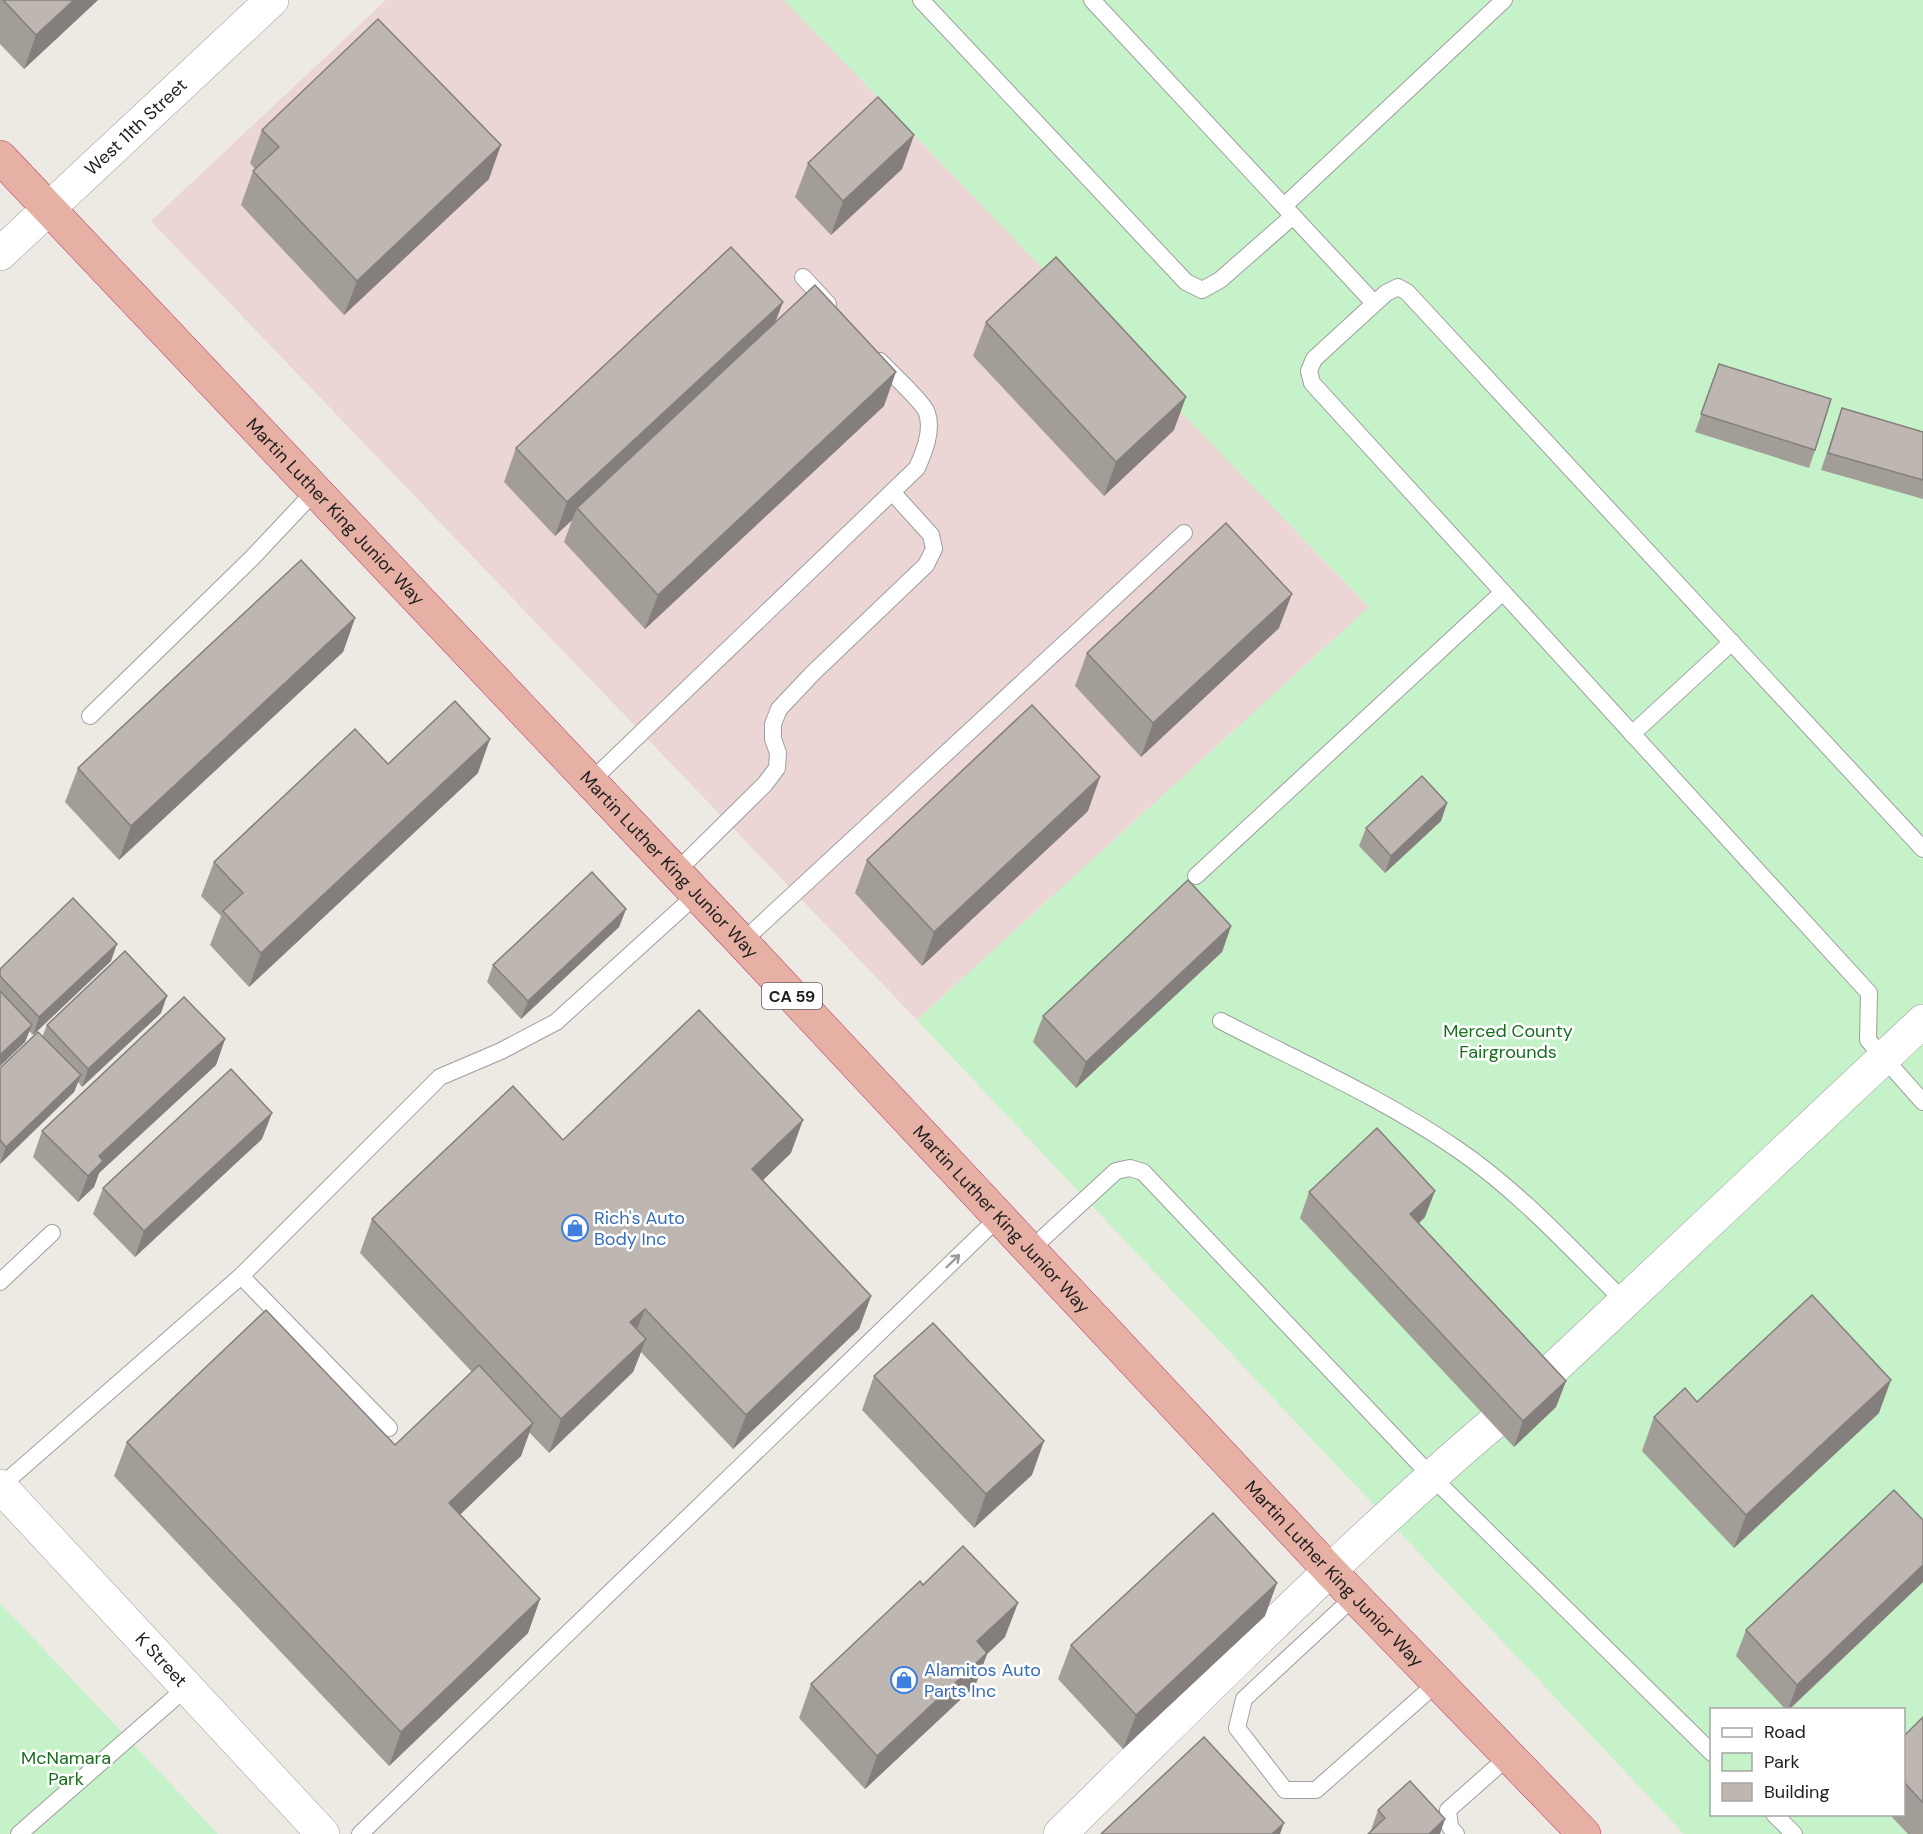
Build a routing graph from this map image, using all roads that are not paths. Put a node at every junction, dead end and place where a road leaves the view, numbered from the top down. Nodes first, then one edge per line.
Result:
1 (272, 0) edge
2 (921, 0) edge
3 (1092, 0) edge
4 (1504, 0) edge
5 (0, 157) edge
6 (48, 209) junction
7 (1289, 211) junction
8 (0, 254) edge
9 (803, 277) dead end
10 (1374, 303) junction
11 (842, 319) edge
12 (865, 345) edge
13 (315, 491) junction
14 (893, 493) junction
15 (1184, 532) dead end
16 (1503, 592) junction
17 (1732, 642) junction
18 (90, 716) dead end
19 (1632, 734) junction
20 (590, 782) junction
21 (1923, 849) edge
22 (1196, 876) dead end
23 (686, 883) junction
24 (742, 942) junction
25 (1221, 1021) dead end
26 (1923, 1021) edge
27 (1884, 1059) junction
28 (1923, 1102) edge
29 (999, 1217) junction
30 (52, 1233) dead end
31 (1030, 1250) junction
32 (241, 1276) junction
33 (0, 1282) edge
34 (1625, 1302) junction
35 (1536, 1386) edge
36 (1492, 1424) dead end
37 (389, 1428) dead end
38 (1431, 1476) junction
39 (0, 1486) edge
40 (1330, 1571) junction
41 (1355, 1596) junction
42 (1438, 1682) junction
43 (187, 1687) junction
44 (1710, 1751) edge
45 (1509, 1756) junction
46 (1775, 1816) edge
47 (19, 1834) edge
48 (323, 1834) edge
49 (360, 1834) edge
50 (1060, 1834) edge
51 (1456, 1834) edge
52 (1584, 1834) edge
53 (1794, 1834) edge

1 - 6 street, West 11th Street
2 - 7 lane
3 - 7 lane
4 - 7 lane
5 - 6 highway, Martin Luther King Junior Way / CA 59
6 - 8 street, West 11th Street
6 - 13 highway, Martin Luther King Junior Way / CA 59
7 - 10 lane
9 - 11 lane
10 - 16 lane
10 - 17 lane
12 - 14 lane
13 - 18 lane
13 - 20 highway, Martin Luther King Junior Way / CA 59
14 - 20 lane
14 - 23 lane
15 - 24 lane
16 - 19 lane
16 - 22 lane
17 - 19 lane
17 - 21 lane
19 - 27 lane
20 - 23 highway, Martin Luther King Junior Way / CA 59
23 - 24 highway, Martin Luther King Junior Way / CA 59
23 - 32 lane
24 - 29 highway, Martin Luther King Junior Way / CA 59
25 - 34 lane
26 - 27 street
27 - 28 lane
27 - 34 street
29 - 31 highway, Martin Luther King Junior Way / CA 59
49 -> 29 lane
30 - 33 lane
31 - 38 lane
31 - 40 highway, Martin Luther King Junior Way / CA 59
32 - 37 lane
32 - 39 lane
34 - 35 street
36 - 38 street
38 - 40 street
38 - 44 lane
39 - 43 street, K Street
40 - 41 highway, Martin Luther King Junior Way / CA 59
40 - 50 street
41 - 42 highway, Martin Luther King Junior Way / CA 59
41 - 42 lane
42 - 45 highway, Martin Luther King Junior Way / CA 59
43 - 47 lane
43 - 48 street, K Street
45 - 51 lane
45 - 52 highway, Martin Luther King Junior Way / CA 59
46 - 53 lane

